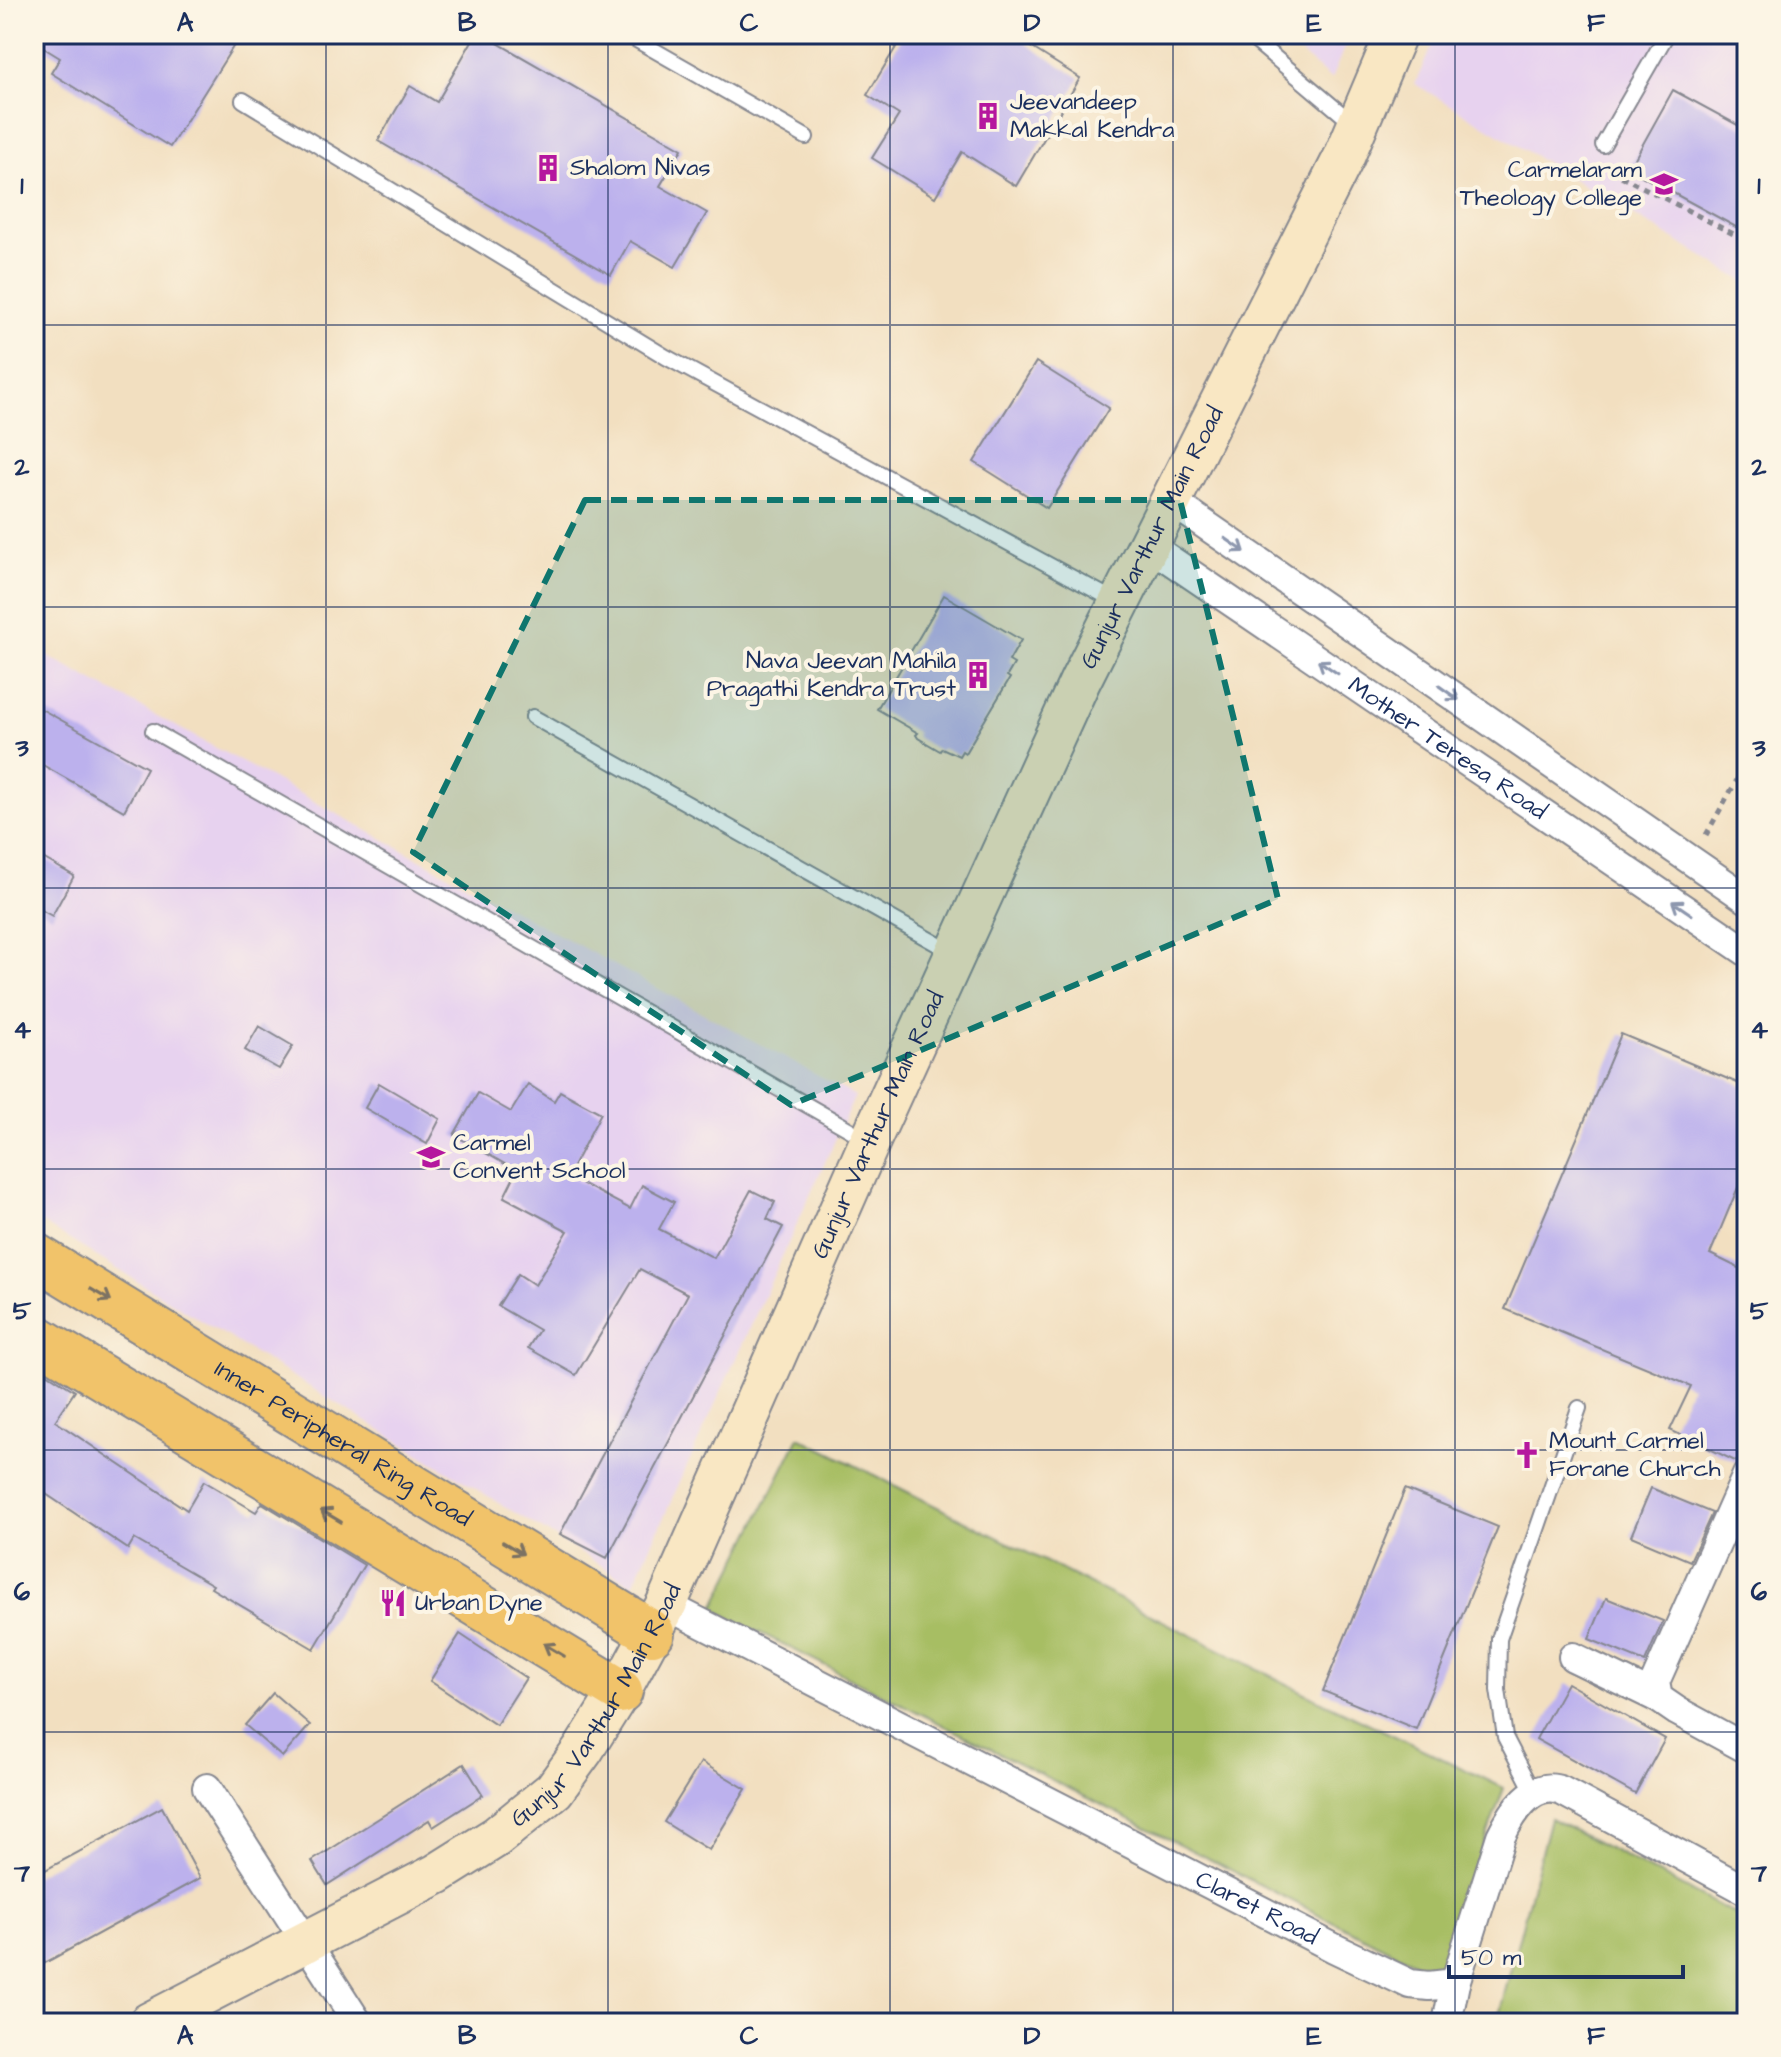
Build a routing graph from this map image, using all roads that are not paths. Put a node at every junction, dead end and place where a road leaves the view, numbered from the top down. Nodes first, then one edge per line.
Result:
1 (626, 34) edge
2 (1247, 34) edge
3 (1396, 34) edge
4 (1667, 34) edge
5 (243, 100) dead end
6 (1356, 126) junction
7 (806, 137) dead end
8 (1603, 145) dead end
9 (1171, 501) junction
10 (1148, 545) junction
11 (1119, 603) junction
12 (533, 717) dead end
13 (153, 731) dead end
14 (1747, 899) edge
15 (1747, 952) edge
16 (955, 954) junction
17 (870, 1141) junction
18 (34, 1255) edge
19 (34, 1336) edge
20 (1579, 1408) dead end
21 (1747, 1475) edge
22 (1737, 1526) edge
23 (659, 1619) junction
24 (1573, 1657) dead end
25 (620, 1691) junction
26 (1658, 1698) junction
27 (1747, 1749) edge
28 (207, 1788) dead end
29 (1534, 1793) junction
30 (1747, 1891) edge
31 (306, 1942) junction
32 (1455, 1983) junction
33 (149, 2023) edge
34 (358, 2023) edge
35 (1447, 2023) edge

1 - 7 lane
2 - 6 lane
3 - 6 main road, Gunjur Varthur Main Road
4 - 8 lane
5 - 11 lane
6 - 9 main road, Gunjur Varthur Main Road
9 - 10 main road, Gunjur Varthur Main Road
9 -> 14 street, Mother Teresa Road
10 - 11 main road, Gunjur Varthur Main Road
15 -> 10 street, Mother Teresa Road
11 - 16 main road, Gunjur Varthur Main Road
12 - 16 lane
13 - 17 lane
16 - 17 main road, Gunjur Varthur Main Road
17 - 23 main road, Gunjur Varthur Main Road
18 -> 23 main road, Inner Peripheral Ring Road
25 -> 19 main road
20 - 29 lane
21 - 22 street
22 - 26 street
23 - 25 main road, Gunjur Varthur Main Road
23 - 32 street, Claret Road
24 - 26 street
25 - 31 main road, Gunjur Varthur Main Road
26 - 27 street
28 - 31 street
29 - 30 street
29 - 32 street
31 - 33 main road, Gunjur Varthur Main Road
31 - 34 street
32 - 35 street

